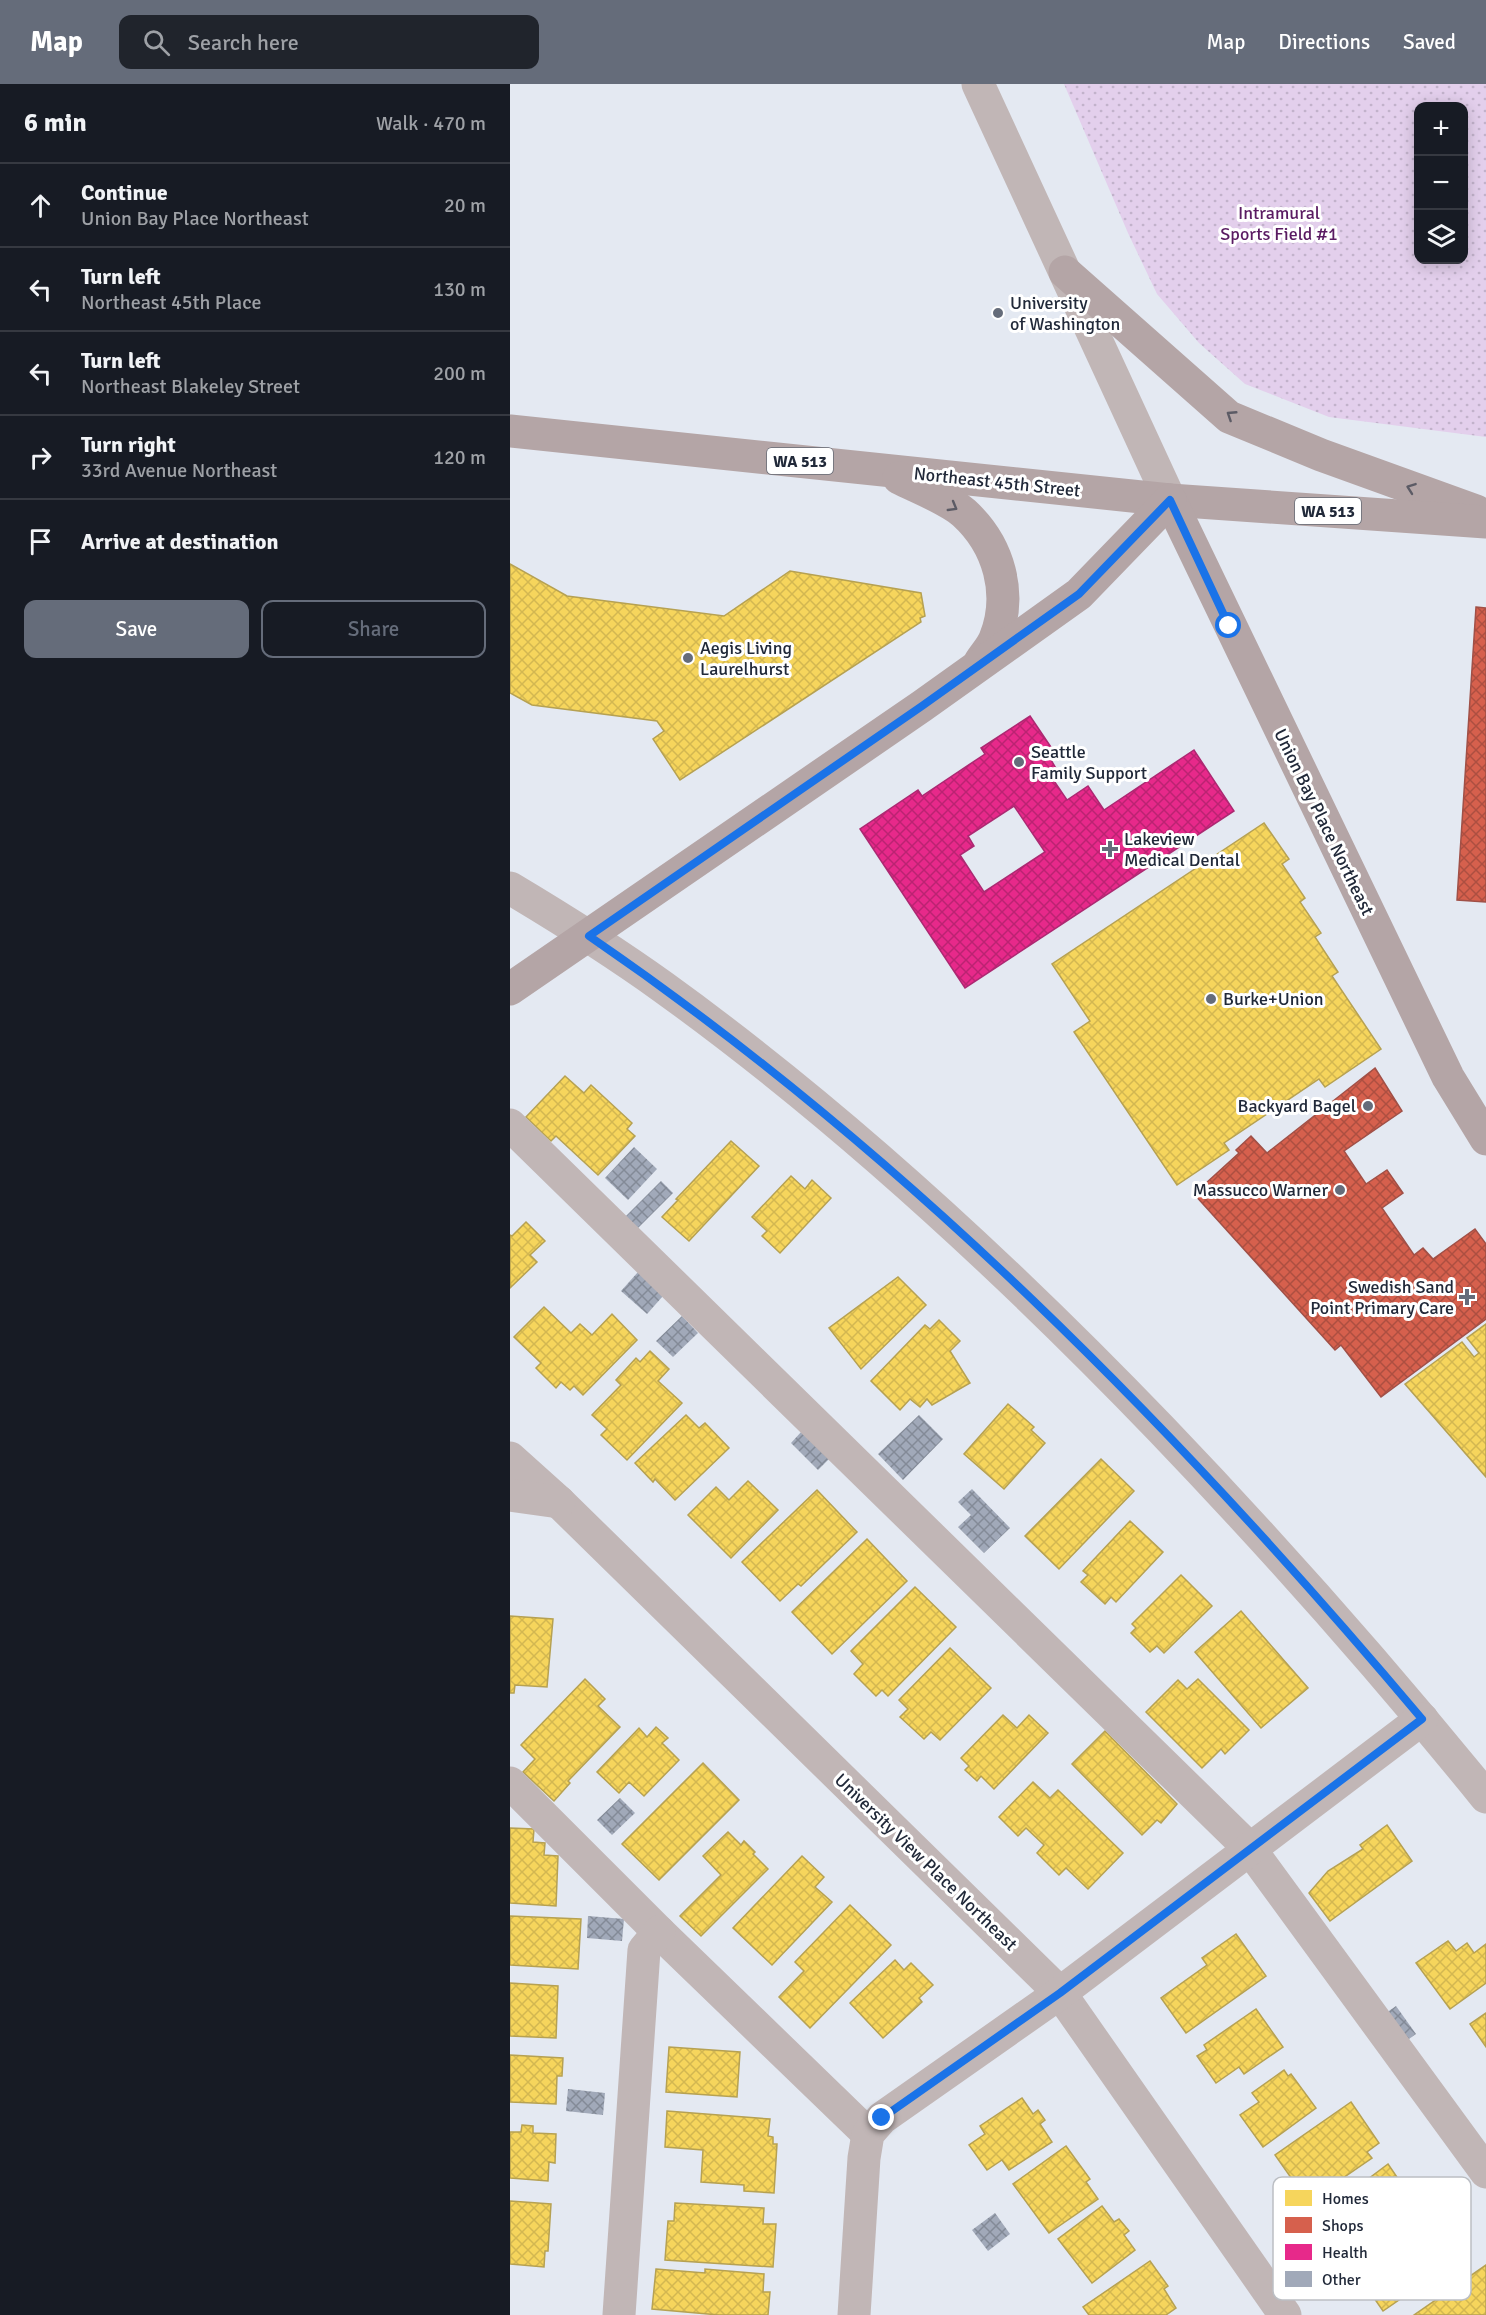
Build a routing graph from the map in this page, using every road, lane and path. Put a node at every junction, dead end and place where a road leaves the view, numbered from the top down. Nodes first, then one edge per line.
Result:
1 (978, 84) edge
2 (1065, 272) junction
3 (510, 431) edge
4 (883, 470) junction
5 (1170, 500) junction
6 (1486, 515) edge
7 (1486, 522) edge
8 (975, 668) junction
9 (510, 888) edge
10 (589, 936) junction
11 (510, 989) edge
12 (510, 1125) edge
13 (1486, 1139) edge
14 (510, 1458) edge
15 (510, 1495) edge
16 (559, 1502) junction
17 (1422, 1719) junction
18 (510, 1783) edge
19 (1486, 1797) edge
20 (1250, 1849) junction
21 (659, 1932) junction
22 (1060, 1993) junction
23 (868, 2134) junction
24 (1486, 2172) edge
25 (1273, 2298) edge
26 (1275, 2300) edge
27 (619, 2315) edge
28 (855, 2315) edge
29 (1285, 2315) edge

1 - 2 street
2 - 5 street
6 -> 2 main road
3 - 4 main road, Northeast 45th Street / WA 513
4 - 5 main road, Northeast 45th Street / WA 513
4 -> 8 main road
5 - 7 main road, Northeast 45th Street / WA 513
5 - 8 main road
5 - 13 main road, Union Bay Place Northeast
8 - 10 main road
9 - 10 street
10 - 11 main road
10 - 17 street
12 - 20 street
14 - 16 street, University View Place Northeast
15 - 16 street
16 - 22 street, University View Place Northeast
17 - 19 street
17 - 20 street
18 - 21 street
20 - 22 street
20 - 24 street
21 - 23 street
21 - 27 street
22 - 23 street
22 - 25 street, University View Place Northeast
23 - 28 street
26 - 29 street, University View Place Northeast

